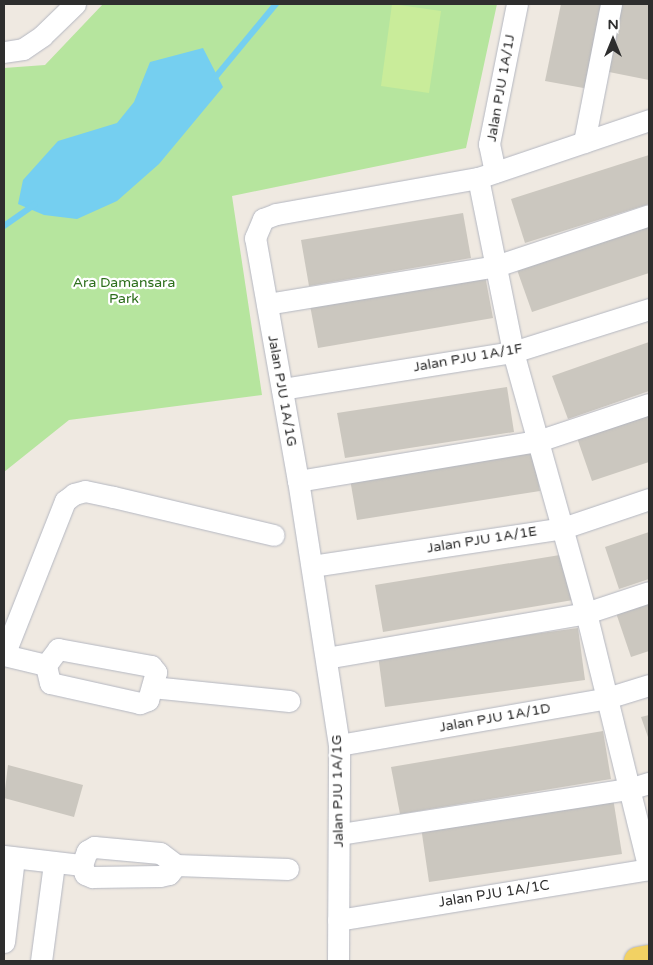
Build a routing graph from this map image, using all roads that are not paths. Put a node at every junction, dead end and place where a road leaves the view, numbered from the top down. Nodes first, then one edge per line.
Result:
1 (75, 4) edge
2 (516, 4) edge
3 (611, 4) edge
4 (4, 52) edge
5 (649, 120) edge
6 (584, 142) junction
7 (486, 175) junction
8 (649, 216) edge
9 (496, 266) junction
10 (267, 304) junction
11 (649, 309) edge
12 (513, 352) junction
13 (282, 389) junction
14 (649, 404) edge
15 (538, 441) junction
16 (298, 481) junction
17 (649, 499) edge
18 (563, 528) junction
19 (274, 535) dead end
20 (312, 566) junction
21 (649, 592) edge
22 (586, 612) junction
23 (4, 655) edge
24 (326, 658) junction
25 (46, 665) junction
26 (649, 685) edge
27 (152, 688) junction
28 (607, 698) junction
29 (290, 701) dead end
30 (339, 744) junction
31 (649, 782) edge
32 (629, 789) junction
33 (340, 834) junction
34 (9, 857) edge
35 (54, 863) junction
36 (288, 869) dead end
37 (649, 869) edge
38 (338, 920) junction
39 (4, 942) edge
40 (649, 959) edge
41 (41, 961) edge
42 (338, 961) edge
43 (638, 961) edge

1 - 4 street
2 - 7 street, Jalan PJU 1A/1J
3 - 6 street
5 - 6 street, Jalan PJU 1A/1G
6 - 7 street, Jalan PJU 1A/1G
7 - 9 street, Jalan PJU 1A/1J
7 - 10 street, Jalan PJU 1A/1G
8 - 9 street
9 - 10 street
9 - 12 street, Jalan PJU 1A/1J
10 - 13 street, Jalan PJU 1A/1G
11 - 12 street, Jalan PJU 1A/1F
12 - 13 street, Jalan PJU 1A/1F
12 - 15 street, Jalan PJU 1A/1J
13 - 16 street, Jalan PJU 1A/1G
14 - 15 street
15 - 16 street
15 - 18 street, Jalan PJU 1A/1J
16 - 20 street, Jalan PJU 1A/1G
17 - 18 street, Jalan PJU 1A/1E
18 - 20 street, Jalan PJU 1A/1E
18 - 22 street, Jalan PJU 1A/1J
19 - 23 street
20 - 24 street, Jalan PJU 1A/1G
21 - 22 street
22 - 24 street
22 - 28 street, Jalan PJU 1A/1J
23 - 25 street
24 - 30 street, Jalan PJU 1A/1G
25 - 27 street
25 - 27 street
26 - 28 street, Jalan PJU 1A/1D
27 - 29 street
28 - 30 street, Jalan PJU 1A/1D
28 - 32 street, Jalan PJU 1A/1J
30 - 33 street, Jalan PJU 1A/1G
31 - 32 street
32 - 33 street
32 - 37 street, Jalan PJU 1A/1J
33 - 38 street, Jalan PJU 1A/1G
34 - 35 street
34 - 39 street
35 - 36 street
35 - 41 street
37 - 38 street, Jalan PJU 1A/1C
38 - 42 street, Jalan PJU 1A/1G
40 - 43 main road

